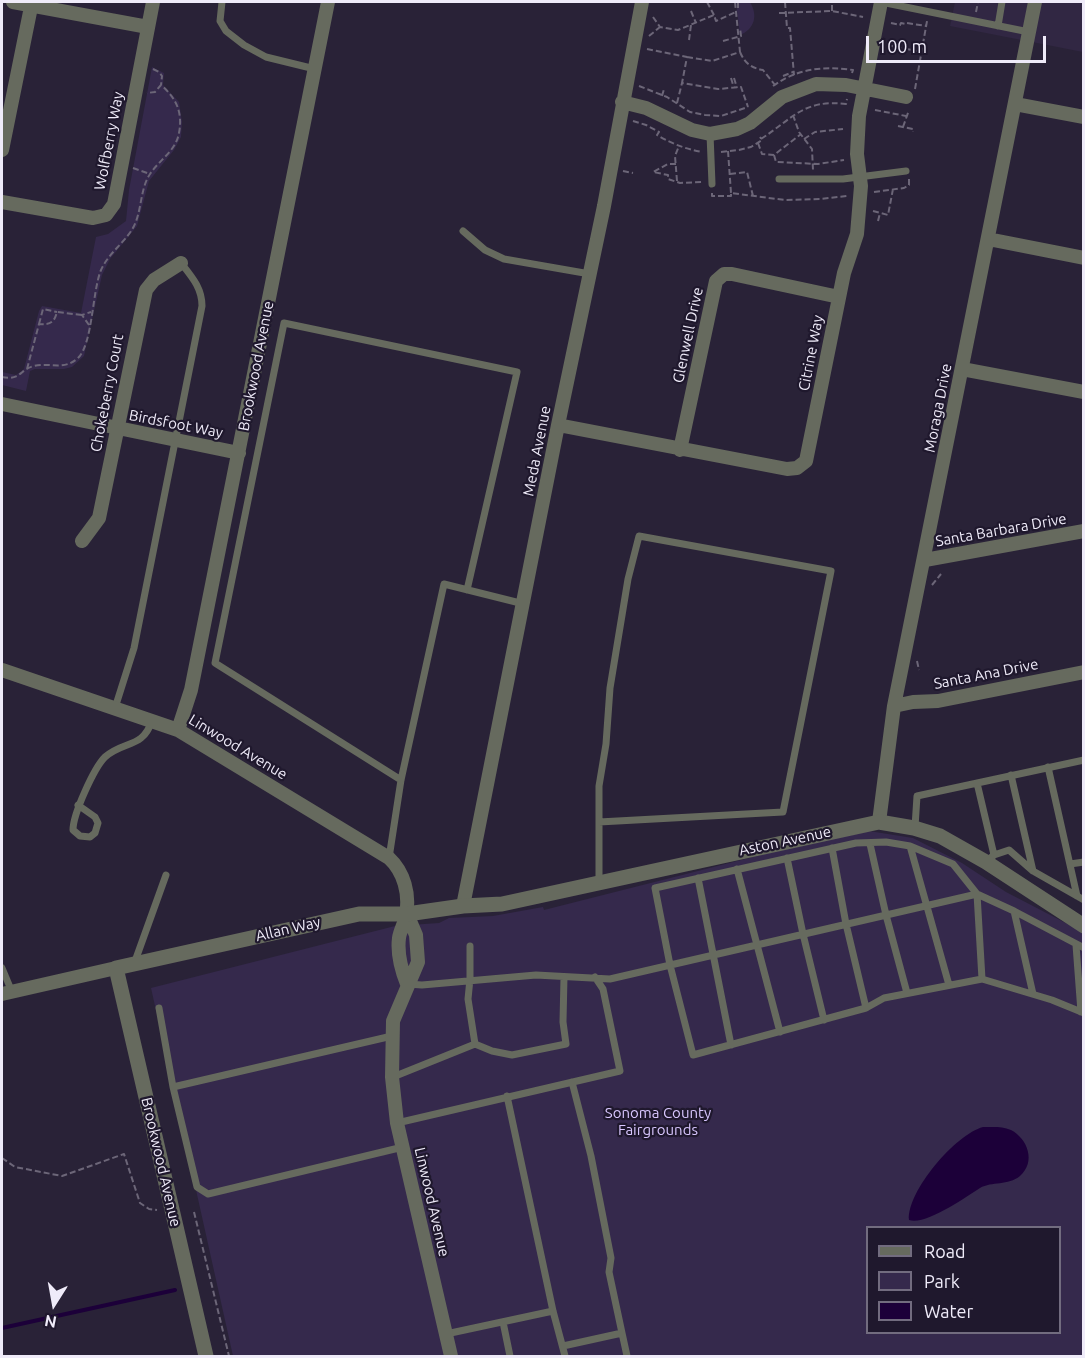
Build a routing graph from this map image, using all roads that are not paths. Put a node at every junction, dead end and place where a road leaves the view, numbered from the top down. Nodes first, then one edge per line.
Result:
1 (13, 2) edge
2 (153, 2) edge
3 (222, 2) edge
4 (328, 2) edge
5 (642, 2) edge
6 (880, 2) edge
7 (1002, 2) edge
8 (1035, 2) edge
9 (32, 3) edge
10 (998, 26) junction
11 (148, 27) junction
12 (1029, 32) junction
13 (315, 69) junction
14 (864, 89) junction
15 (910, 101) road end
16 (622, 102) junction
17 (1015, 104) junction
18 (1083, 117) edge
19 (710, 134) junction
20 (2, 150) edge
21 (906, 171) road end
22 (860, 176) junction
23 (779, 179) dead end
24 (712, 184) road end
25 (2, 202) edge
26 (463, 231) dead end
27 (988, 239) junction
28 (1083, 258) edge
29 (181, 263) joint
30 (590, 274) junction
31 (839, 297) junction
32 (962, 369) junction
33 (1083, 392) edge
34 (2, 404) edge
35 (558, 425) junction
36 (117, 429) junction
37 (175, 440) junction
38 (680, 450) junction
39 (238, 453) junction
40 (1083, 531) edge
41 (82, 542) dead end
42 (925, 560) junction
43 (467, 590) junction
44 (524, 604) junction
45 (2, 670) edge
46 (1083, 672) edge
47 (894, 706) junction
48 (115, 708) junction
49 (152, 721) junction
50 (178, 730) junction
51 (1083, 761) edge
52 (1048, 767) junction
53 (1011, 776) junction
54 (401, 780) junction
55 (977, 783) junction
56 (78, 805) junction
57 (599, 822) junction
58 (879, 822) junction
59 (914, 828) junction
60 (870, 844) junction
61 (910, 846) junction
62 (832, 848) junction
63 (389, 858) junction
64 (787, 858) junction
65 (990, 859) junction
66 (1083, 862) edge
67 (1070, 864) junction
68 (737, 869) junction
69 (1033, 871) junction
70 (166, 875) dead end
71 (698, 878) junction
72 (599, 881) junction
73 (977, 894) junction
74 (1080, 898) edge
75 (463, 906) junction
76 (927, 906) junction
77 (1014, 911) junction
78 (407, 914) junction
79 (886, 915) junction
80 (846, 924) junction
81 (1083, 926) edge
82 (803, 934) junction
83 (757, 945) junction
84 (470, 946) dead end
85 (1080, 946) edge
86 (713, 955) junction
87 (134, 964) junction
88 (670, 965) junction
89 (2, 968) edge
90 (116, 968) junction
91 (564, 977) junction
92 (595, 977) junction
93 (470, 979) junction
94 (982, 979) junction
95 (407, 984) junction
96 (949, 985) junction
97 (7, 993) edge
98 (907, 993) junction
99 (1033, 994) junction
100 (159, 1008) dead end
101 (866, 1008) junction
102 (1082, 1012) edge
103 (824, 1020) junction
104 (780, 1032) junction
105 (392, 1036) junction
106 (476, 1044) junction
107 (731, 1045) junction
108 (392, 1077) junction
109 (572, 1082) junction
110 (173, 1087) junction
111 (507, 1096) junction
112 (397, 1123) junction
113 (403, 1147) junction
114 (553, 1311) junction
115 (503, 1322) junction
116 (622, 1333) junction
117 (446, 1334) junction
118 (563, 1346) junction
119 (206, 1356) edge
120 (451, 1356) edge
121 (510, 1356) edge
122 (565, 1356) edge
123 (627, 1356) edge

1 - 9 street
2 - 11 street, Wolfberry Way
3 - 13 lane
4 - 13 street, Brookwood Avenue
5 - 16 street, Meda Avenue
6 - 10 lane
6 - 14 street, Citrine Way
7 - 10 lane
8 - 12 street, Moraga Drive
9 - 11 street
9 - 20 street
10 - 12 lane
11 - 25 street, Wolfberry Way
12 - 17 street, Moraga Drive
13 - 39 street, Brookwood Avenue
14 - 15 street
14 - 19 street
14 - 22 street, Citrine Way
16 - 19 street
16 - 30 street, Meda Avenue
17 - 18 street
17 - 27 street, Moraga Drive
19 - 24 lane
21 - 22 lane
22 - 23 lane
22 - 31 street, Citrine Way
26 - 30 lane
27 - 28 street
27 - 32 street, Moraga Drive
29 - 36 street, Chokeberry Court
29 - 37 lane
30 - 35 street, Meda Avenue
31 - 38 street, Citrine Way
31 - 38 street, Glenwell Drive
32 - 33 street
32 - 42 street, Moraga Drive
34 - 36 street, Birdsfoot Way
35 - 38 street, Citrine Way
35 - 44 street, Meda Avenue
36 - 37 street, Birdsfoot Way
36 - 41 street, Chokeberry Court
37 - 39 street, Birdsfoot Way
37 - 48 lane
39 - 50 street, Brookwood Avenue
40 - 42 street, Santa Barbara Drive
42 - 47 street, Moraga Drive
43 - 44 lane
43 - 54 lane
43 - 54 lane
44 - 75 street, Meda Avenue
45 - 48 street, Linwood Avenue
46 - 47 street, Santa Ana Drive
47 - 58 street, Moraga Drive
48 - 49 street, Linwood Avenue
49 - 50 street, Linwood Avenue
49 - 56 lane
50 - 63 street, Linwood Avenue
51 - 52 lane
52 - 53 lane
52 - 67 lane
53 - 55 lane
53 - 69 lane
54 - 63 lane
55 - 59 lane
55 - 65 lane
56 - 56 lane
57 - 57 lane
57 - 72 lane
58 - 59 street, Aston Avenue
58 - 72 street, Aston Avenue
59 - 65 street, Aston Avenue
60 - 61 lane
60 - 62 lane
60 - 79 lane
61 - 73 lane
61 - 76 lane
62 - 64 lane
62 - 80 lane
63 - 78 street, Linwood Avenue
64 - 68 lane
64 - 82 lane
65 - 69 lane
65 - 81 street, Aston Avenue
66 - 67 lane
67 - 74 lane
68 - 71 lane
68 - 83 lane
69 - 74 lane
70 - 87 lane
71 - 86 lane
71 - 88 lane
72 - 75 street, Aston Avenue
73 - 76 lane
73 - 77 lane
73 - 94 lane
75 - 78 street, Allan Way
76 - 79 lane
76 - 96 lane
77 - 85 lane
77 - 99 lane
78 - 87 street, Allan Way
78 - 95 street, Linwood Avenue
79 - 80 lane
79 - 98 lane
80 - 82 lane
80 - 101 lane
82 - 83 lane
82 - 103 lane
83 - 86 lane
83 - 104 lane
84 - 93 lane
85 - 102 lane
86 - 88 lane
86 - 107 lane
87 - 90 street, Allan Way
88 - 92 lane
88 - 107 lane
89 - 97 lane
90 - 97 street
90 - 119 street, Brookwood Avenue
91 - 92 lane
91 - 93 lane
91 - 106 lane
92 - 109 lane
93 - 95 lane
93 - 106 lane
94 - 96 lane
94 - 99 lane
95 - 105 street, Linwood Avenue
96 - 98 lane
98 - 101 lane
99 - 102 lane
100 - 110 lane
101 - 103 lane
103 - 104 lane
104 - 107 lane
105 - 108 street, Linwood Avenue
105 - 110 lane
106 - 108 lane
108 - 112 street, Linwood Avenue
109 - 111 lane
109 - 116 lane
110 - 113 lane
111 - 112 lane
111 - 114 lane
112 - 113 street, Linwood Avenue
113 - 117 street, Linwood Avenue
114 - 115 lane
114 - 118 lane
115 - 117 lane
115 - 121 lane
116 - 118 lane
116 - 123 lane
117 - 120 street, Linwood Avenue
118 - 122 lane

